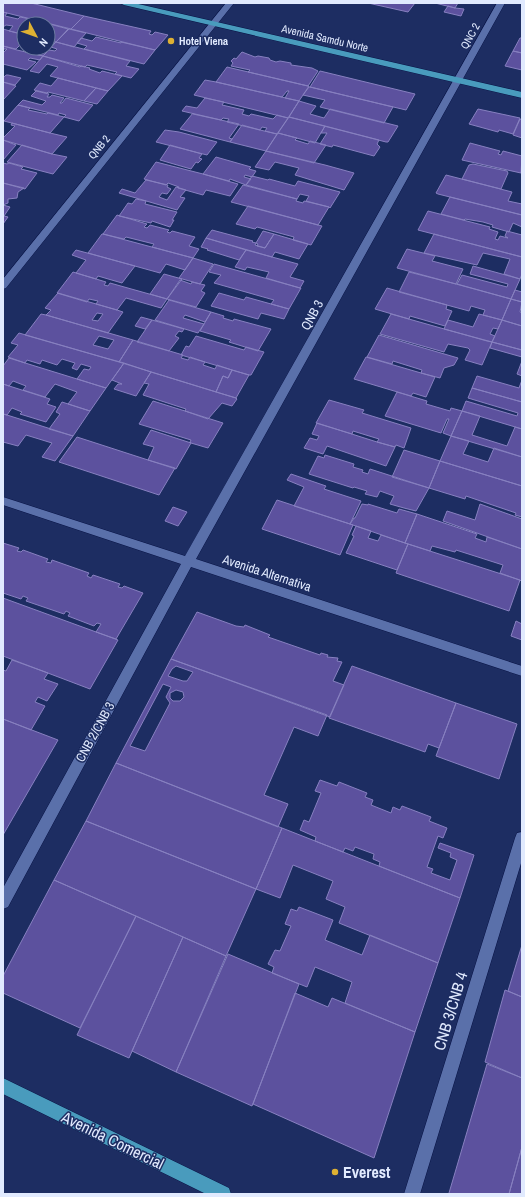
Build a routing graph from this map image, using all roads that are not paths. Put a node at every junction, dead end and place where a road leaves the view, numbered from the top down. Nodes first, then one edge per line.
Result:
1 (124, 3) edge
2 (230, 3) edge
3 (501, 3) edge
4 (214, 23) junction
5 (458, 80) junction
6 (522, 95) edge
7 (3, 286) edge
8 (3, 501) edge
9 (188, 562) junction
10 (522, 671) edge
11 (522, 838) edge
12 (3, 902) edge
13 (3, 1086) edge
14 (223, 1194) edge
15 (412, 1194) edge

1 - 4 main road, Avenida Samdu Norte
2 - 4 street, QNB 2
3 - 5 street, QNC 2
4 - 5 main road, Avenida Samdu Norte
4 - 7 street, QNB 2
5 - 6 main road, Avenida Samdu Norte
5 - 9 street, QNB 3
8 - 9 street, Avenida Alternativa
9 - 10 street, Avenida Alternativa
9 - 12 street, CNB 2/CNB 3
11 - 15 street, CNB 3/CNB 4
13 - 14 main road, Avenida Comercial

